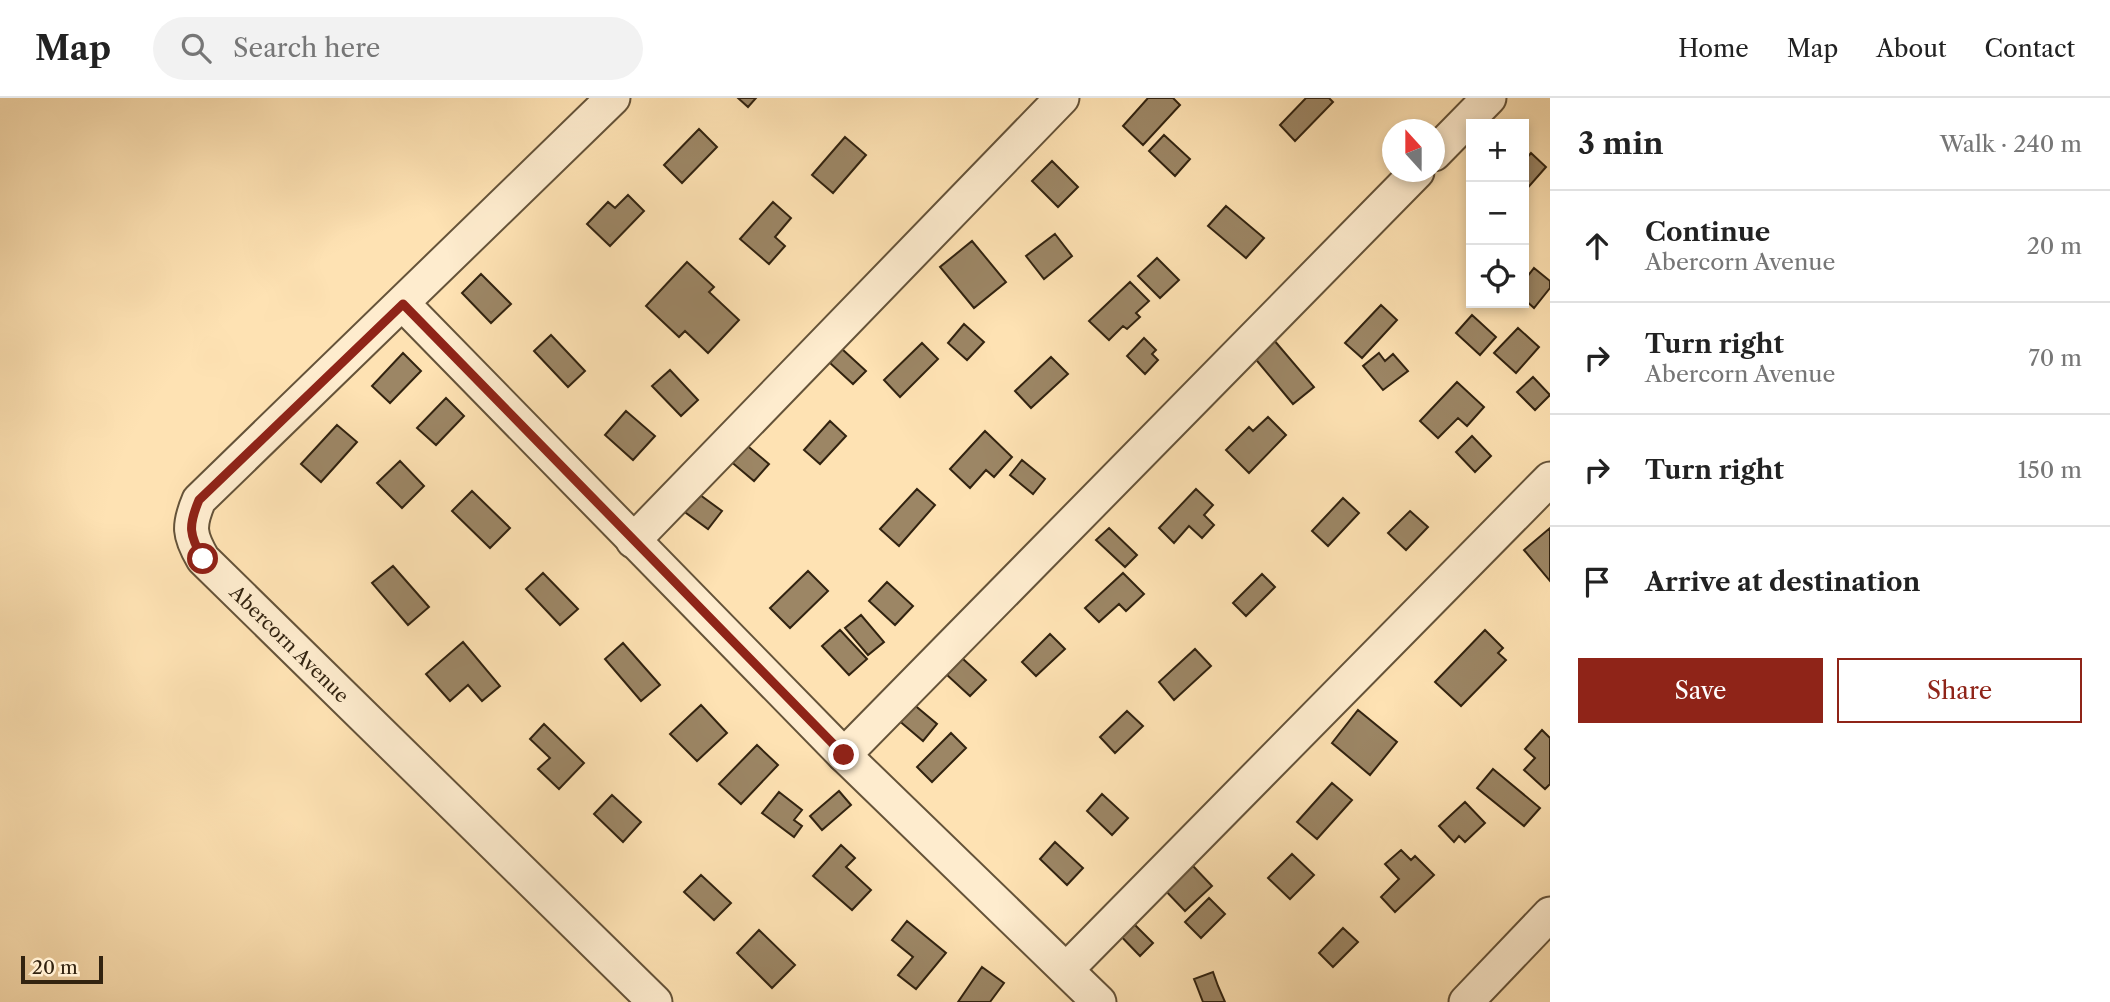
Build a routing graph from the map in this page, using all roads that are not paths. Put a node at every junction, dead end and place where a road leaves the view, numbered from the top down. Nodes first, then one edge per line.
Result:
1 (613, 98) edge
2 (1062, 98) edge
3 (1489, 98) edge
4 (1445, 143) edge
5 (1407, 182) edge
6 (403, 304) junction
7 (1550, 479) edge
8 (633, 541) junction
9 (844, 755) junction
10 (1550, 915) edge
11 (1067, 969) junction
12 (655, 1002) edge
13 (1099, 1002) edge
14 (1465, 1002) edge

1 - 6 street, Abercorn Avenue
2 - 8 street
3 - 4 street
5 - 9 street
6 - 8 street
6 - 12 street, Abercorn Avenue
7 - 11 street
8 - 9 street
9 - 11 street
10 - 14 street
11 - 13 street

